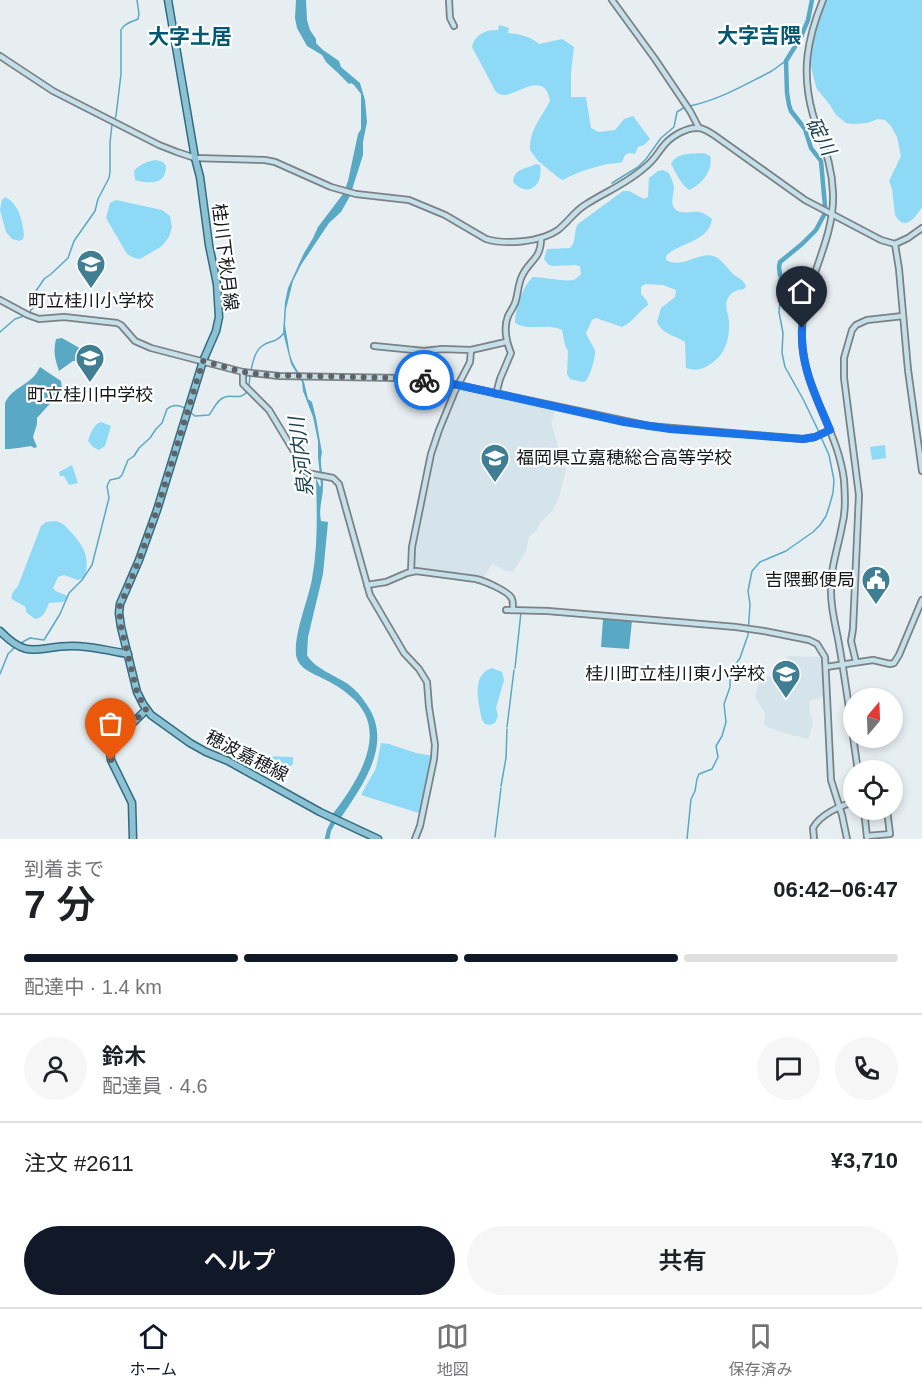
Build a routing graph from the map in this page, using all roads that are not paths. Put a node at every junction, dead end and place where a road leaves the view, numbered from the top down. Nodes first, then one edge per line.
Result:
1 (168, 0) edge
2 (449, 0) edge
3 (612, 0) edge
4 (823, 0) edge
5 (454, 26) dead end
6 (0, 56) edge
7 (699, 128) junction
8 (195, 158) junction
9 (830, 214) junction
10 (922, 228) edge
11 (541, 238) junction
12 (895, 244) junction
13 (0, 300) edge
14 (903, 316) junction
15 (506, 342) junction
16 (374, 346) dead end
17 (471, 350) junction
18 (203, 361) junction
19 (243, 372) junction
20 (458, 385) junction
21 (496, 394) junction
22 (830, 430) junction
23 (922, 471) edge
24 (411, 571) junction
25 (367, 585) junction
26 (922, 600) edge
27 (506, 610) dead end
28 (513, 610) junction
29 (0, 631) edge
30 (128, 654) junction
31 (856, 662) junction
32 (843, 664) junction
33 (826, 667) junction
34 (146, 710) junction
35 (856, 760) edge
36 (843, 806) edge
37 (839, 807) junction
38 (865, 820) edge
39 (888, 820) edge
40 (867, 837) edge
41 (133, 839) edge
42 (378, 839) edge
43 (415, 839) edge
44 (814, 839) edge
45 (847, 839) edge

1 - 8 main road, 桂川下秋月線
2 - 5 street
3 - 7 street
4 - 9 street
6 - 8 street
7 - 9 street
7 - 11 street
8 - 11 street
8 - 18 main road, 桂川下秋月線
9 - 12 street
9 - 22 street
10 - 12 street
11 - 15 street
12 - 14 street
13 - 18 street
14 - 23 street
14 - 31 street
15 - 17 street
15 - 21 street
16 - 17 street
17 - 20 street
18 - 19 street
18 - 30 main road, 桂川下秋月線
19 - 20 street
19 - 25 street
20 - 21 street
20 - 24 street
21 - 22 street
22 - 32 street
24 - 25 street
24 - 28 street
25 - 43 street
26 - 31 street
27 - 28 street
28 - 33 street
29 - 30 main road
30 - 34 main road, 桂川下秋月線
31 - 32 street
32 - 33 street
32 - 35 street
33 - 37 street
34 - 41 main road
34 - 42 main road, 穂波嘉穂線
36 - 37 street
37 - 44 street
37 - 45 street
38 - 40 street
39 - 40 street

